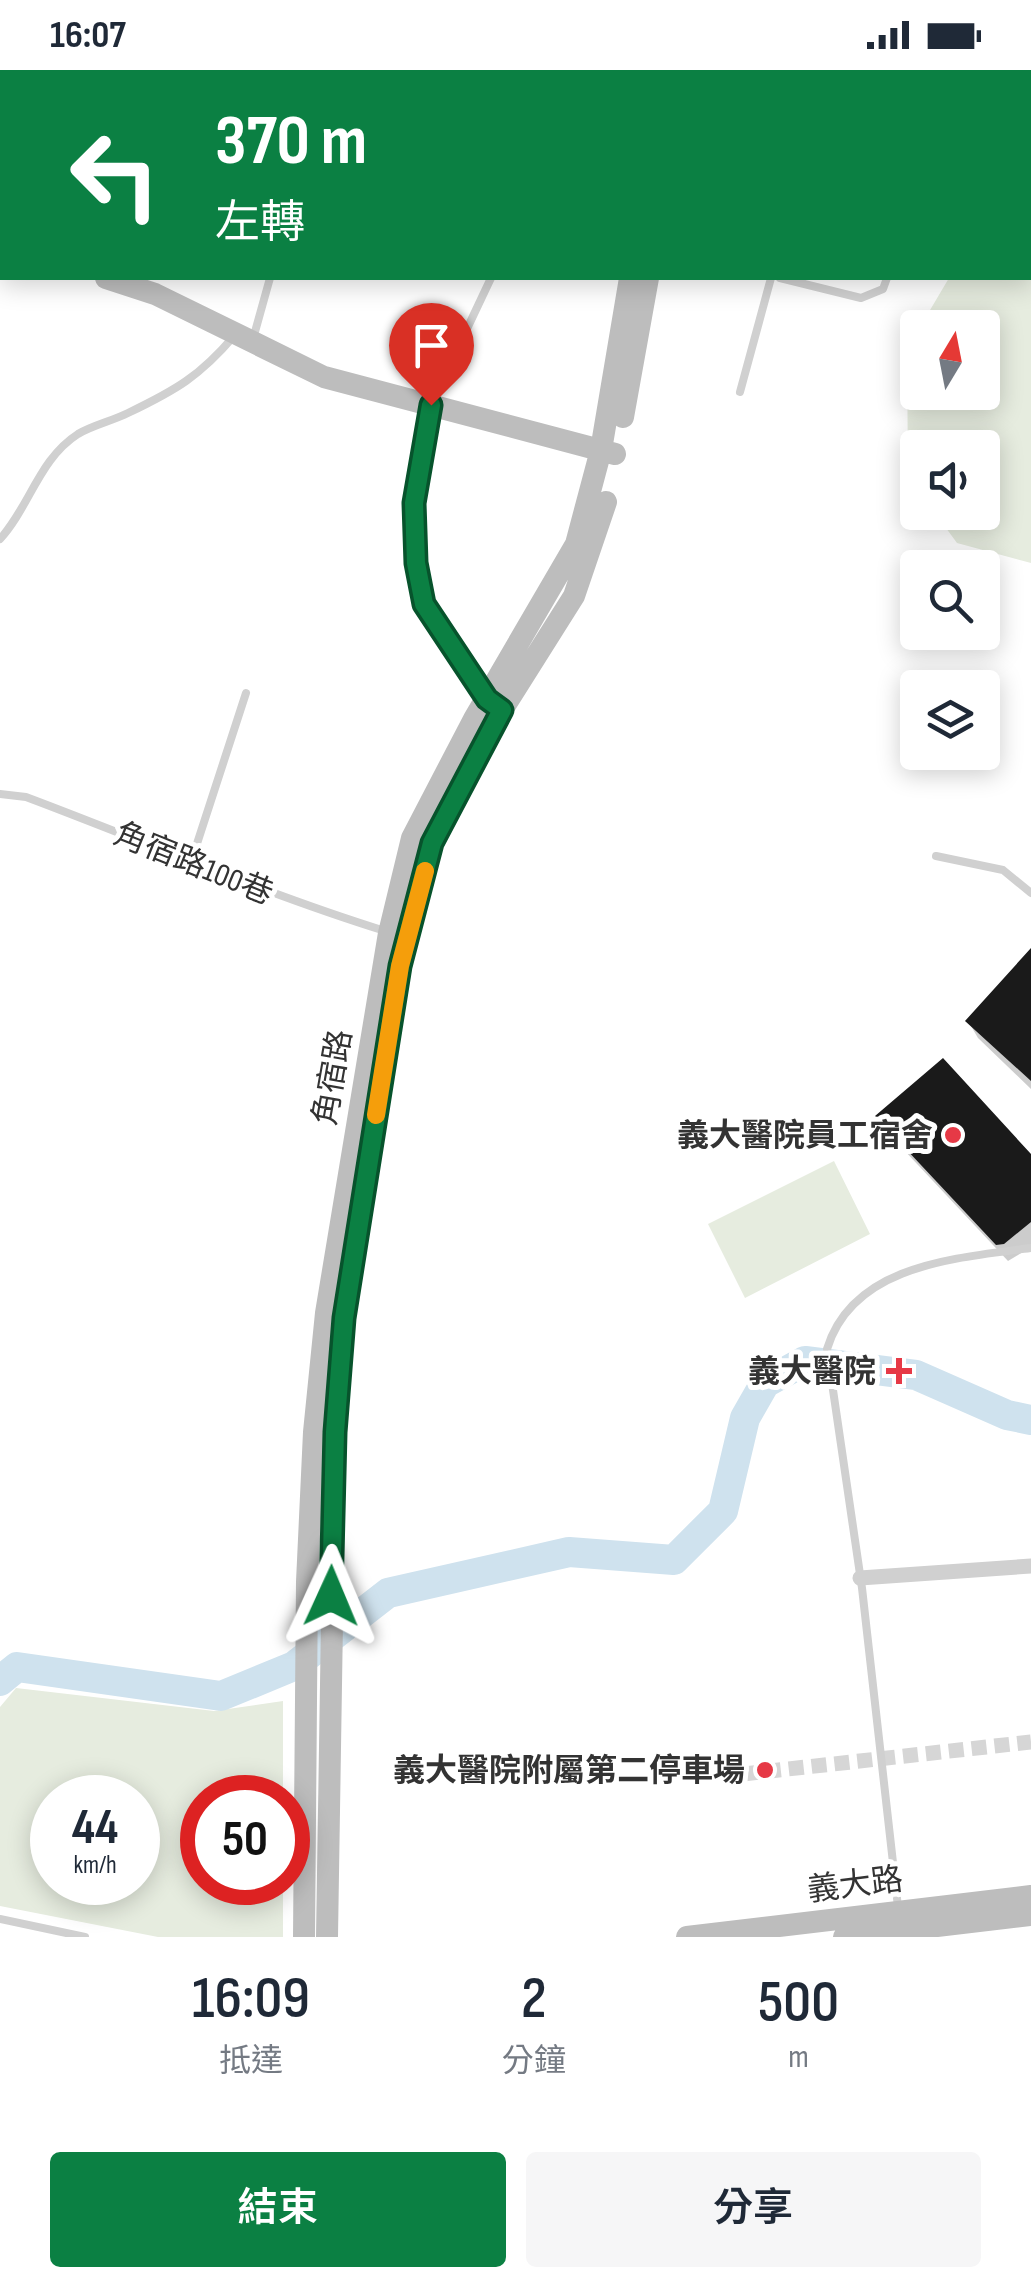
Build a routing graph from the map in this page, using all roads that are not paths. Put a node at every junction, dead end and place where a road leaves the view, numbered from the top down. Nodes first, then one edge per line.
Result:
1 (119, 280) edge
2 (269, 280) edge
3 (491, 280) edge
4 (630, 280) edge
5 (648, 280) edge
6 (771, 280) edge
7 (788, 280) edge
8 (887, 280) edge
9 (158, 286) edge
10 (242, 340) junction
11 (740, 392) dead end
12 (431, 405) junction
13 (608, 452) junction
14 (0, 539) edge
15 (246, 693) dead end
16 (495, 705) junction
17 (0, 794) edge
18 (936, 856) dead end
19 (192, 859) junction
20 (1031, 893) edge
21 (389, 933) junction
22 (1031, 1248) edge
23 (1031, 1566) edge
24 (860, 1578) junction
25 (319, 1594) junction
26 (1031, 1896) edge
27 (1031, 1915) edge
28 (0, 1919) edge
29 (901, 1929) edge
30 (85, 1937) edge
31 (304, 1937) edge
32 (327, 1937) edge
33 (687, 1937) edge
34 (844, 1937) edge

1 - 9 main road
2 - 10 lane
3 - 12 lane
4 - 13 main road, 角宿路
5 - 13 main road, 角宿路
6 - 11 lane
7 - 8 lane
9 - 10 main road
10 - 12 main road
10 - 14 lane
12 - 13 main road
12 - 16 lane
13 - 16 main road, 角宿路
15 - 19 lane
16 - 21 main road, 角宿路
16 - 25 main road, 角宿路
17 - 19 lane, 角宿路100巷
18 - 20 lane
19 - 21 lane, 角宿路100巷
21 - 25 main road, 角宿路
22 - 24 lane
23 - 24 street
24 - 29 lane
25 - 31 main road, 角宿路
25 - 32 main road, 角宿路
26 - 29 main road, 義大路
27 - 29 main road, 義大路
28 - 30 lane
29 - 33 main road, 義大路
29 - 34 main road, 義大路

